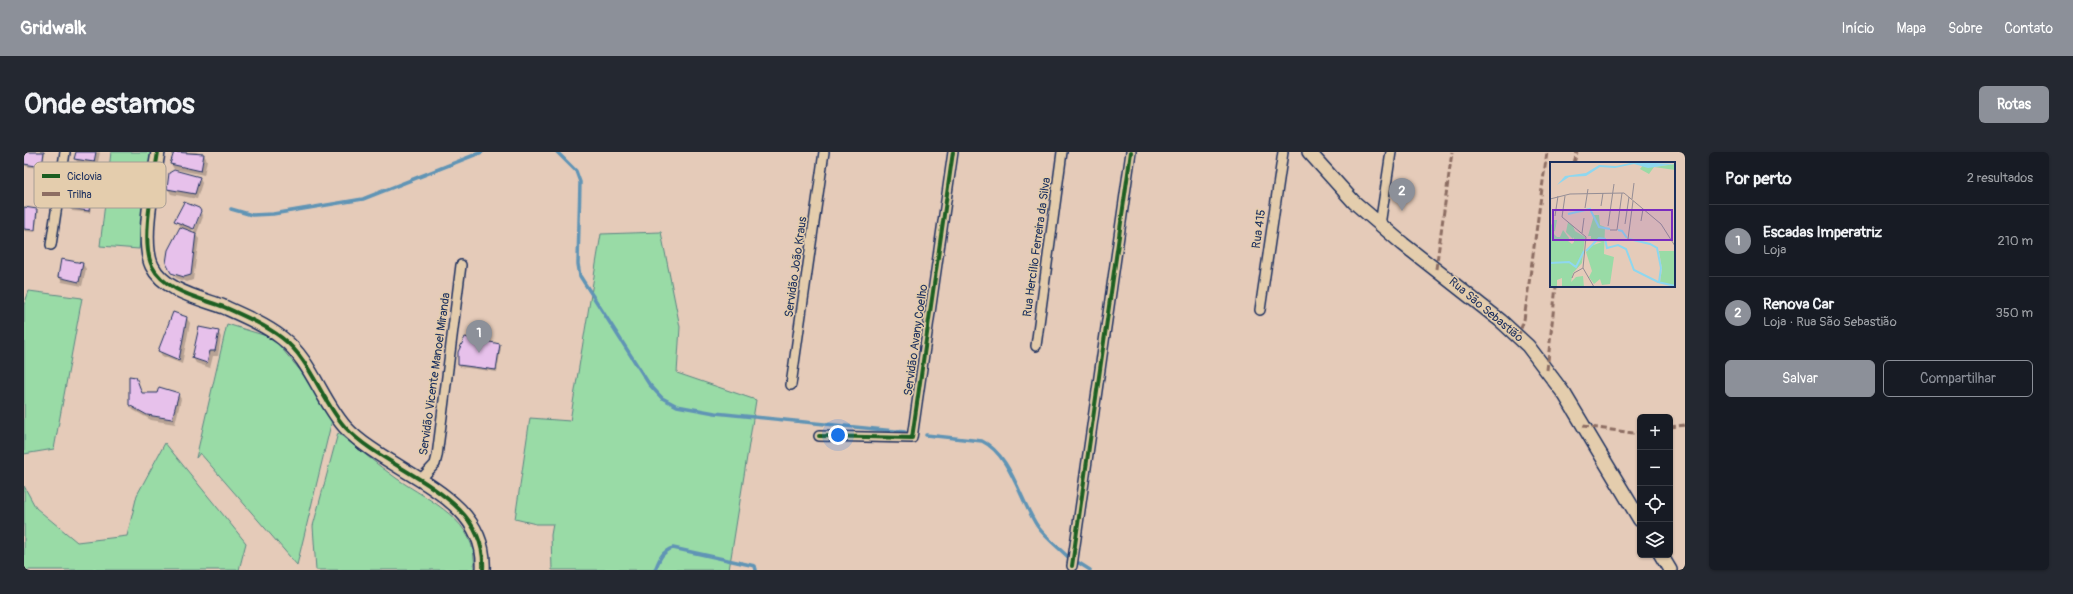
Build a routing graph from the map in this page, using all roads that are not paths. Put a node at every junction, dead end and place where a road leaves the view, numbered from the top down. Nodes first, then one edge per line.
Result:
1 (65, 152) edge
2 (158, 152) edge
3 (824, 152) edge
4 (953, 152) edge
5 (1062, 152) edge
6 (1131, 152) edge
7 (1283, 152) edge
8 (1308, 152) edge
9 (1391, 152) edge
10 (63, 162) edge
11 (157, 162) edge
12 (57, 208) edge
13 (151, 208) edge
14 (1380, 224) junction
15 (51, 245) dead end
16 (461, 265) dead end
17 (1260, 310) dead end
18 (1036, 346) dead end
19 (791, 385) dead end
20 (819, 436) dead end
21 (420, 480) junction
22 (1637, 515) edge
23 (1663, 558) edge
24 (1072, 566) dead end
25 (483, 570) edge
26 (1670, 570) edge

1 - 10 street
2 - 11 street
3 - 19 street, Servidão João Kraus
4 - 20 street, Servidão Avany Coelho
5 - 18 street, Rua Hercílio Ferreira da Silva
6 - 24 street
7 - 17 street, Rua 415
8 - 14 street, Rua São Sebastião
9 - 14 street
12 - 15 street
13 - 21 street
14 - 22 street, Rua São Sebastião
16 - 21 street, Servidão Vicente Manoel Miranda
21 - 25 street
23 - 26 street

